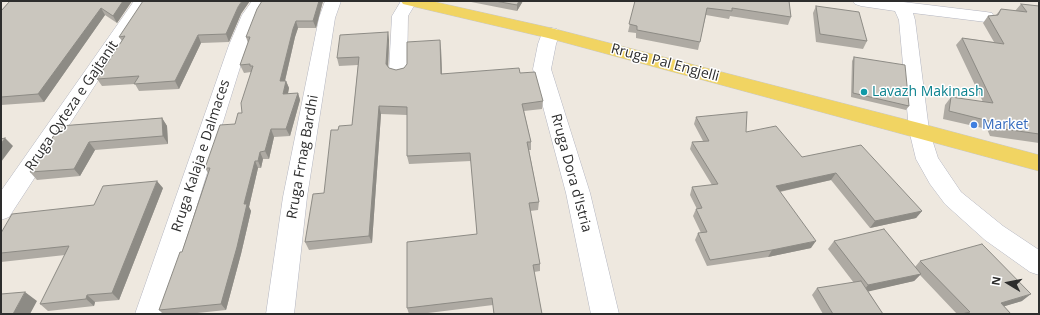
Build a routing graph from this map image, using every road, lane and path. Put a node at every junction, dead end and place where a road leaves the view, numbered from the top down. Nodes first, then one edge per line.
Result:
1 (142, 1) edge
2 (260, 1) edge
3 (334, 1) edge
4 (409, 1) edge
5 (861, 1) edge
6 (902, 7) junction
7 (986, 17) dead end
8 (551, 33) junction
9 (398, 71) edge
10 (919, 130) junction
11 (1039, 163) edge
12 (1, 210) edge
13 (1039, 264) edge
14 (149, 314) edge
15 (280, 314) edge
16 (605, 314) edge

1 - 12 street, Rruga Qyteza e Gajtanit
2 - 14 street, Rruga Kalaja e Dalmaces
3 - 15 street, Rruga Frnag Bardhi
4 - 8 main road, Rruga Pal Engjelli
4 - 9 street, Rruga Pal Engjelli
5 - 6 street
6 - 7 street
6 - 10 street
8 - 10 main road, Rruga Pal Engjelli
8 - 16 street, Rruga Dora d'Istria
10 - 11 main road, Rruga Pal Engjelli
10 - 13 street

